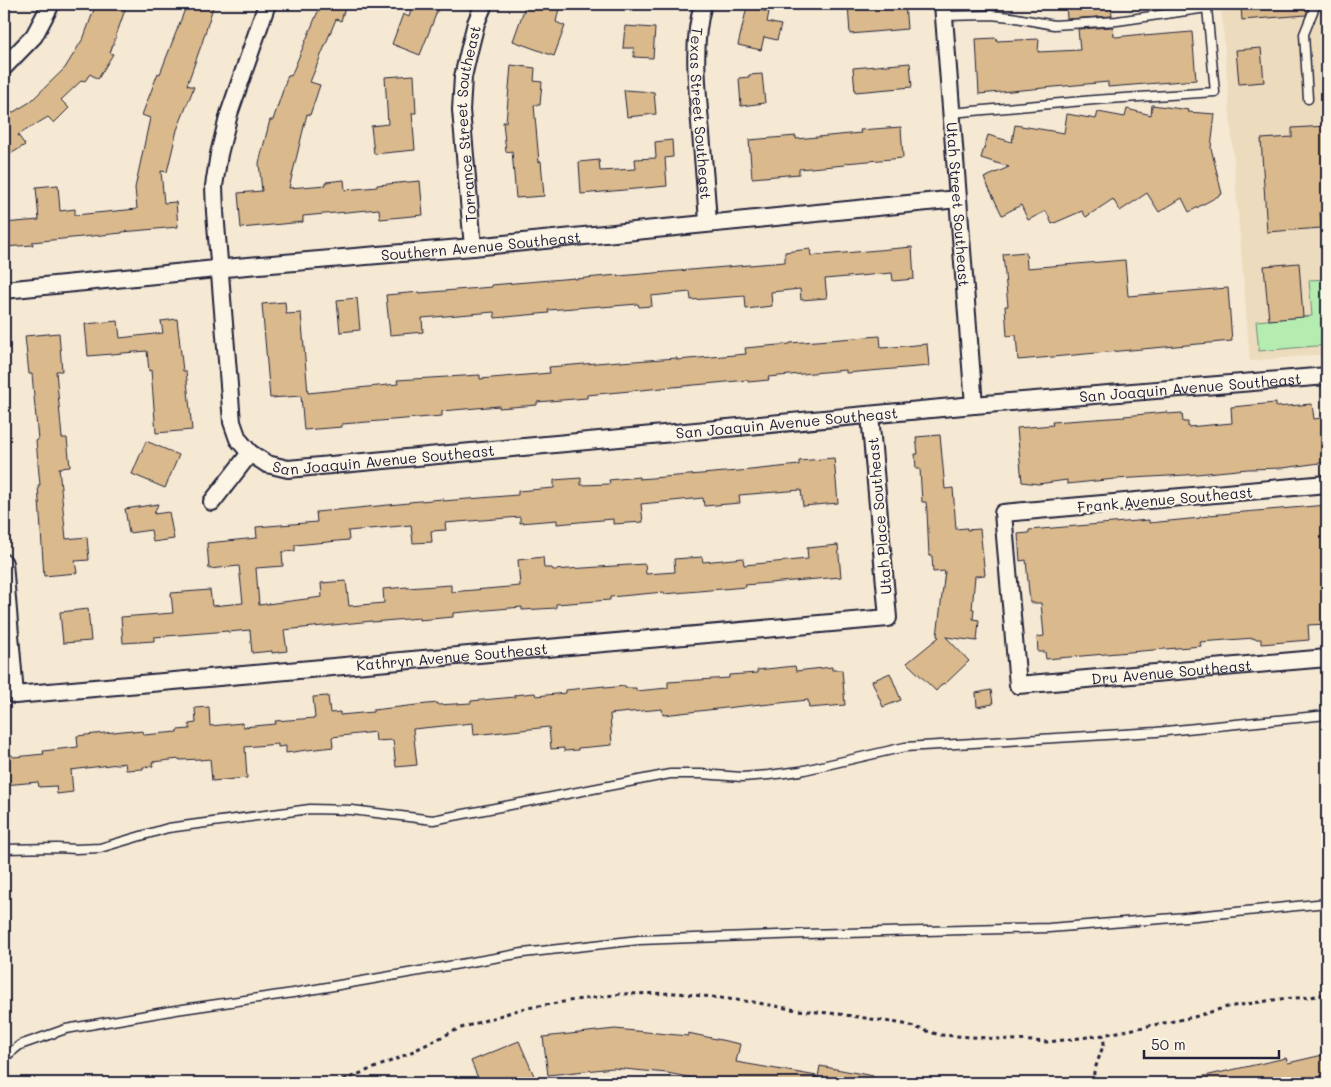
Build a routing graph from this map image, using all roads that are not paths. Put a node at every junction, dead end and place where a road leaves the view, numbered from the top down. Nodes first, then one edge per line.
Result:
1 (51, 4) edge
2 (267, 4) edge
3 (484, 4) edge
4 (703, 4) edge
5 (1316, 4) edge
6 (1206, 6) edge
7 (944, 10) edge
8 (4, 67) edge
9 (1308, 100) dead end
10 (951, 113) junction
11 (958, 199) junction
12 (708, 223) junction
13 (473, 247) junction
14 (219, 268) junction
15 (4, 290) edge
16 (1327, 376) edge
17 (974, 405) junction
18 (870, 415) junction
19 (250, 453) junction
20 (1327, 484) edge
21 (212, 502) dead end
22 (4, 563) edge
23 (888, 618) joint
24 (1327, 658) edge
25 (1018, 685) joint
26 (1327, 716) edge
27 (4, 849) edge
28 (1327, 903) edge
29 (4, 1058) edge

1 - 8 street
2 - 14 street
3 - 13 street, Torrance Street Southeast
4 - 12 street, Texas Street Southeast
5 - 9 lane
6 - 7 lane
6 - 10 lane
7 - 10 street, Utah Street Southeast
10 - 11 street, Utah Street Southeast
11 - 12 street, Southern Avenue Southeast
11 - 17 street, Utah Street Southeast
12 - 13 street, Southern Avenue Southeast
13 - 14 street, Southern Avenue Southeast
14 - 15 street, Southern Avenue Southeast
14 - 19 street
16 - 17 street, San Joaquin Avenue Southeast
17 - 18 street, San Joaquin Avenue Southeast
18 - 19 street, San Joaquin Avenue Southeast
18 - 23 street, Utah Place Southeast
19 - 21 street
20 - 25 street, Frank Avenue Southeast
22 - 23 street, Kathryn Avenue Southeast
24 - 25 street, Dru Avenue Southeast
26 - 27 lane
28 - 29 lane

